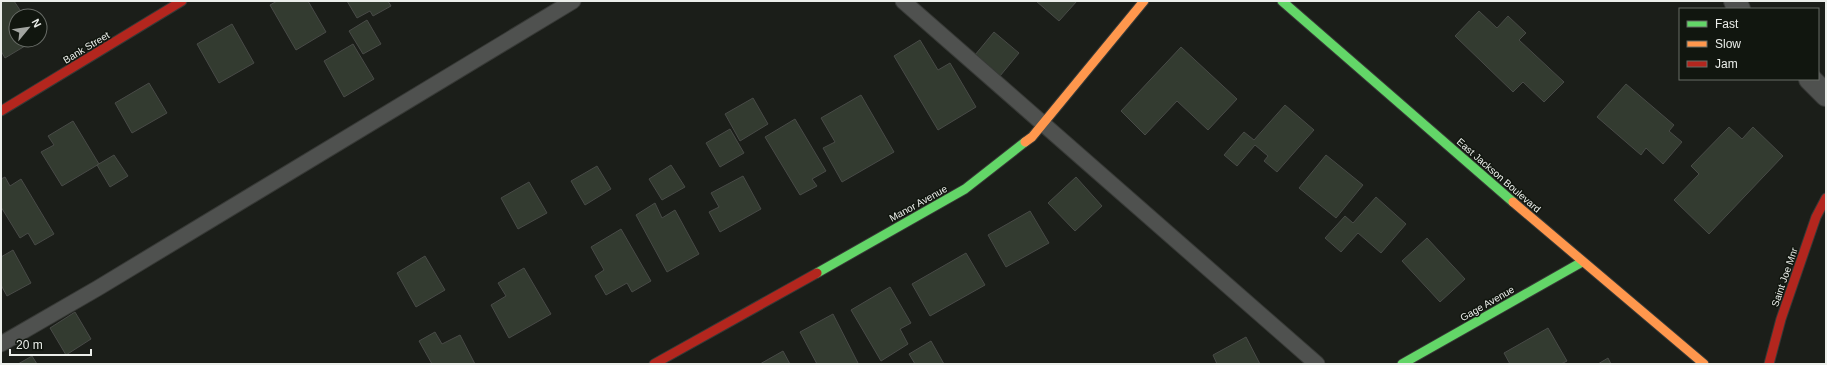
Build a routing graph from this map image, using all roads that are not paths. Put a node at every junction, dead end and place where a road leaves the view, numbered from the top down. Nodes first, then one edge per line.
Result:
1 (182, 1) edge
2 (573, 1) edge
3 (903, 1) edge
4 (1144, 1) edge
5 (1282, 1) edge
6 (1811, 80) edge
7 (1826, 95) edge
8 (1, 111) edge
9 (1043, 124) junction
10 (1826, 198) edge
11 (1582, 262) junction
12 (1, 344) edge
13 (1410, 362) edge
14 (654, 364) edge
15 (1317, 364) edge
16 (1704, 364) edge
17 (1769, 364) edge

1 - 8 street, Bank Street
2 - 12 lane
3 - 9 lane
4 - 9 street, Manor Avenue
5 - 11 street, East Jackson Boulevard
6 - 7 street
9 - 14 street, Manor Avenue
9 - 15 lane
10 - 17 street, Saint Joe Mnr
11 - 13 street, Gage Avenue
11 - 16 street, East Jackson Boulevard

